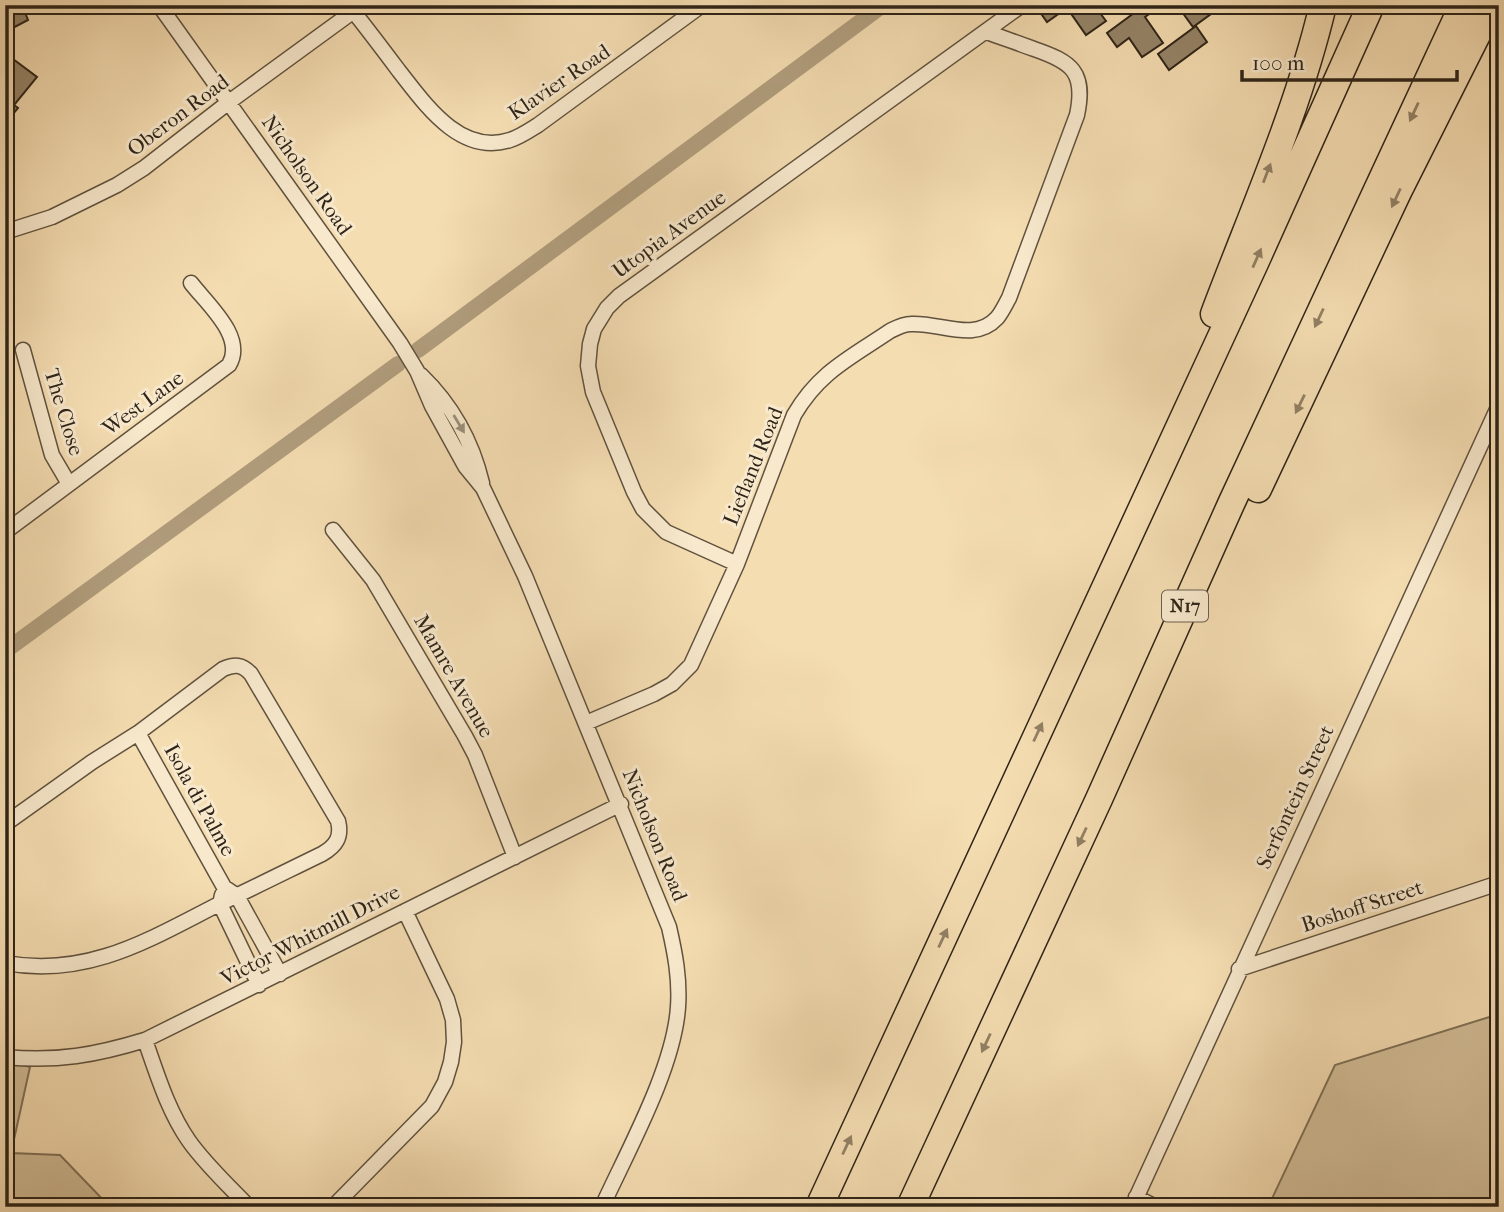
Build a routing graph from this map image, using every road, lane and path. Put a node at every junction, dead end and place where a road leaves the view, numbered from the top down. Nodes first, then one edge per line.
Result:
1 (159, 5) edge
2 (702, 5) edge
3 (1023, 5) edge
4 (1323, 5) edge
5 (1371, 5) edge
6 (1463, 5) edge
7 (1492, 5) edge
8 (358, 8) edge
9 (987, 32) junction
10 (229, 102) junction
11 (5, 232) edge
12 (191, 283) dead end
13 (23, 350) dead end
14 (1499, 404) edge
15 (69, 484) junction
16 (1140, 512) junction
17 (333, 530) dead end
18 (5, 532) edge
19 (737, 564) junction
20 (586, 723) junction
21 (138, 733) junction
22 (1100, 799) junction
23 (621, 804) junction
24 (5, 824) edge
25 (515, 857) junction
26 (1499, 883) edge
27 (224, 887) junction
28 (237, 895) junction
29 (220, 904) junction
30 (405, 911) junction
31 (5, 963) edge
32 (1239, 969) junction
33 (280, 974) junction
34 (259, 985) junction
35 (145, 1040) junction
36 (5, 1056) edge
37 (1134, 1202) edge
38 (249, 1207) edge
39 (333, 1207) edge
40 (602, 1207) edge
41 (819, 1207) edge
42 (910, 1207) edge
43 (1156, 1207) edge

1 - 10 street, Nicholson Road
2 - 8 street, Klavier Road
3 - 9 street, Utopia Avenue
16 -> 4 highway
16 -> 5 highway
6 -> 22 highway, N17
7 -> 22 highway
8 - 10 street, Oberon Road
9 - 19 street, Liefland Road
9 - 19 street, Utopia Avenue
10 - 11 street, Oberon Road
10 - 20 street, Nicholson Road
12 - 15 street, West Lane
13 - 15 street, The Close
14 - 32 street, Serfontein Street
15 - 18 street, West Lane
41 -> 16 highway
17 - 25 street, Mamre Avenue
19 - 20 street, Liefland Road
20 - 23 street, Nicholson Road
21 - 24 street
21 - 27 street, Isola di Palme
21 - 28 street
22 -> 42 highway, N17
23 - 25 street, Victor Whitmill Drive
23 - 40 street, Nicholson Road
25 - 30 street, Victor Whitmill Drive
26 - 32 street, Boshoff Street
27 - 28 street, Isola di Palme
27 - 29 street, Isola di Palme
28 - 29 street
28 - 33 street, Isola di Palme
29 - 31 street
29 - 34 street
30 - 33 street, Victor Whitmill Drive
30 - 39 street
32 - 37 street, Serfontein Street
33 - 34 street, Victor Whitmill Drive
34 - 35 street, Victor Whitmill Drive
35 - 36 street, Victor Whitmill Drive
35 - 38 street
37 - 43 street

